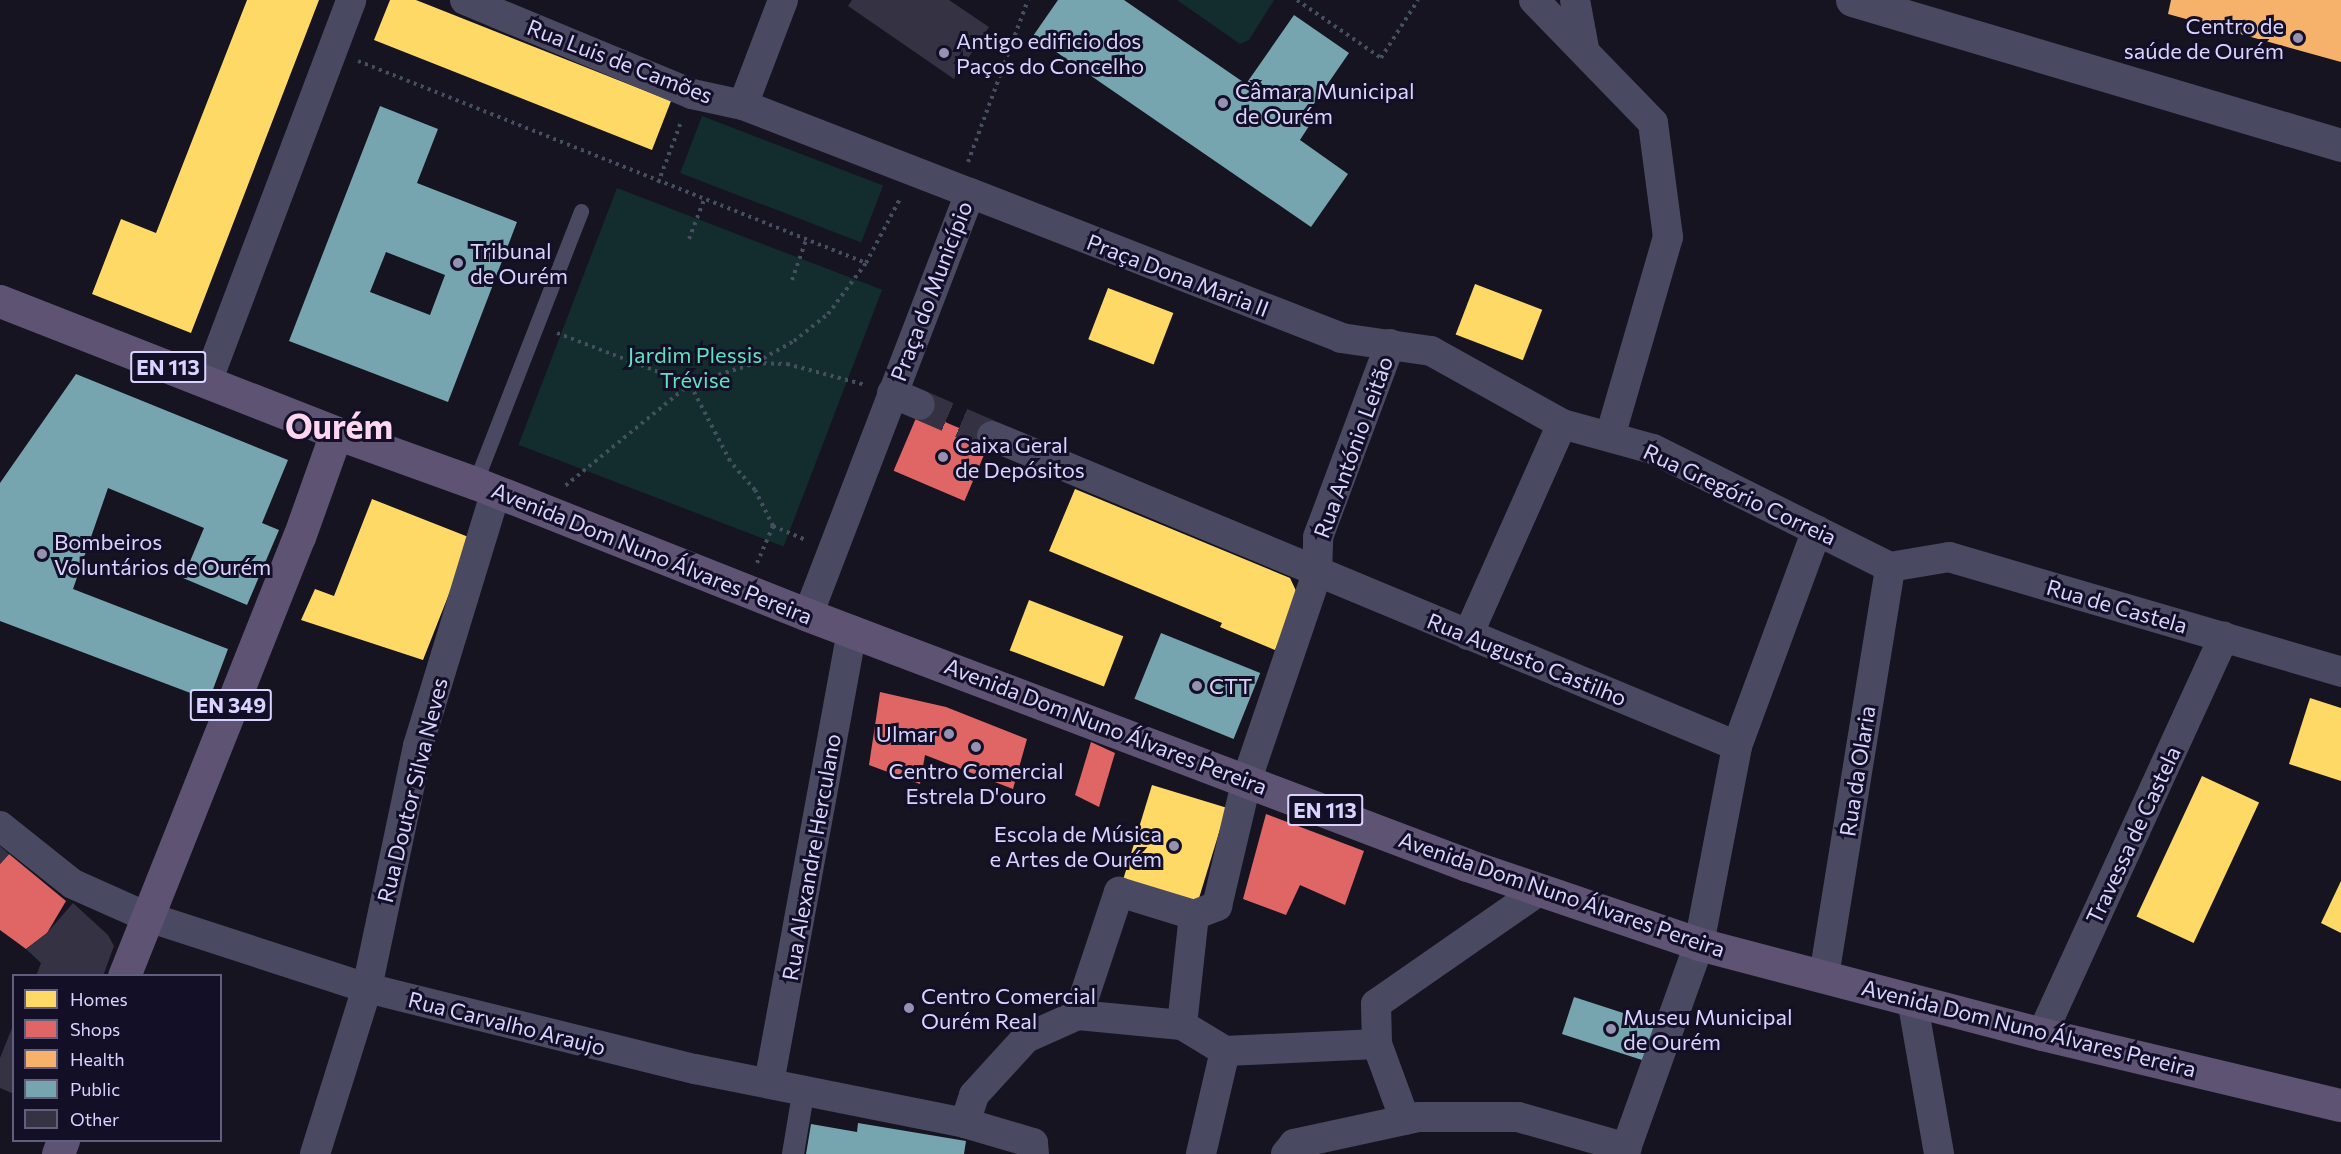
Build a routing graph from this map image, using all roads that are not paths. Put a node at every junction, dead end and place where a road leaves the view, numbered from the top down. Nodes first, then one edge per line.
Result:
1 (351, 0) edge
2 (465, 0) edge
3 (783, 0) edge
4 (1534, 0) edge
5 (1575, 0) edge
6 (1852, 0) edge
7 (1584, 48) junction
8 (742, 105) junction
9 (2341, 145) edge
10 (967, 181) junction
11 (581, 211) dead end
12 (0, 301) edge
13 (1390, 344) junction
14 (207, 382) junction
15 (892, 393) junction
16 (920, 405) tunnel mouth
17 (1562, 424) junction
18 (336, 434) junction
19 (993, 436) tunnel mouth
20 (1610, 437) junction
21 (485, 487) junction
22 (1817, 530) junction
23 (1890, 567) junction
24 (1317, 573) junction
25 (808, 615) junction
26 (852, 631) junction
27 (1468, 635) junction
28 (2224, 637) junction
29 (2341, 672) edge
30 (1737, 746) junction
31 (1247, 779) junction
32 (0, 826) edge
33 (1540, 890) junction
34 (1194, 915) junction
35 (145, 916) junction
36 (1699, 944) junction
37 (124, 974) edge
38 (1824, 976) junction
39 (367, 988) junction
40 (1912, 999) junction
41 (1078, 1015) junction
42 (1182, 1025) junction
43 (2042, 1034) junction
44 (1377, 1044) junction
45 (1225, 1051) junction
46 (769, 1083) junction
47 (804, 1088) junction
48 (2341, 1105) edge
49 (1405, 1120) junction
50 (965, 1123) junction
51 (1626, 1151) edge
52 (315, 1154) edge
53 (794, 1154) edge
54 (1035, 1154) edge
55 (1201, 1154) edge
56 (1286, 1154) edge
57 (1939, 1154) edge

1 - 14 street
2 - 8 street, Rua Luis de Camões
3 - 8 street
4 - 7 street
5 - 7 street
6 - 9 street
7 - 20 street
8 - 10 street, Praça do Município
10 - 13 street, Praça Dona Maria II
10 - 15 street, Praça do Município
11 - 21 lane
12 - 14 main road, Avenida Dom Nuno Álvares Pereira / EN 113
13 - 17 street, Rua Gregório Correia
13 - 24 street, Rua António Leitão
14 - 18 main road, Avenida Dom Nuno Álvares Pereira / EN 113
15 - 16 street
15 - 25 street, Praça do Município
17 - 20 street, Rua Gregório Correia
17 - 27 street
18 - 21 main road, Avenida Dom Nuno Álvares Pereira / EN 113
18 - 35 main road, EN 349
19 - 24 street, Rua Augusto Castilho
20 - 22 street, Rua Gregório Correia
21 - 25 main road, Avenida Dom Nuno Álvares Pereira / EN 113
21 - 39 street, Rua Doutor Silva Neves
22 - 23 street, Rua Gregório Correia
22 - 30 street
23 - 28 street, Rua de Castela
23 - 38 street, Rua da Olaria
24 - 27 street, Rua Augusto Castilho
24 - 31 street, Rua António Leitão
25 - 26 main road, Avenida Dom Nuno Álvares Pereira / EN 113
26 - 31 main road, Avenida Dom Nuno Álvares Pereira / EN 113
26 - 46 street, Rua Alexandre Herculano
27 - 30 street, Rua Augusto Castilho
28 - 29 street, Rua de Castela
28 - 43 street, Travessa de Castela
30 - 36 street
31 - 33 main road, Avenida Dom Nuno Álvares Pereira / EN 113
31 - 34 street, Rua António Leitão
32 - 35 street, Rua Carvalho Araujo
33 - 36 main road, Avenida Dom Nuno Álvares Pereira / EN 113
33 - 44 street
34 - 41 street
34 - 42 street
35 - 37 main road, EN 349
35 - 39 street, Rua Carvalho Araujo
36 - 38 main road, Avenida Dom Nuno Álvares Pereira / EN 113
36 - 51 street
38 - 40 main road, Avenida Dom Nuno Álvares Pereira / EN 113
39 - 46 street, Rua Carvalho Araujo
39 - 52 street, Rua Doutor Silva Neves
40 - 43 main road, Avenida Dom Nuno Álvares Pereira / EN 113
40 - 57 street
41 - 42 street
41 - 50 street
42 - 45 street
43 - 48 main road, Avenida Dom Nuno Álvares Pereira / EN 113
44 - 45 street
44 - 49 street
45 - 55 street
46 - 47 street, Rua Carvalho Araujo
47 - 50 street, Rua Carvalho Araujo
47 - 53 street
49 - 51 street
49 - 56 street
50 - 54 street, Rua Carvalho Araujo

